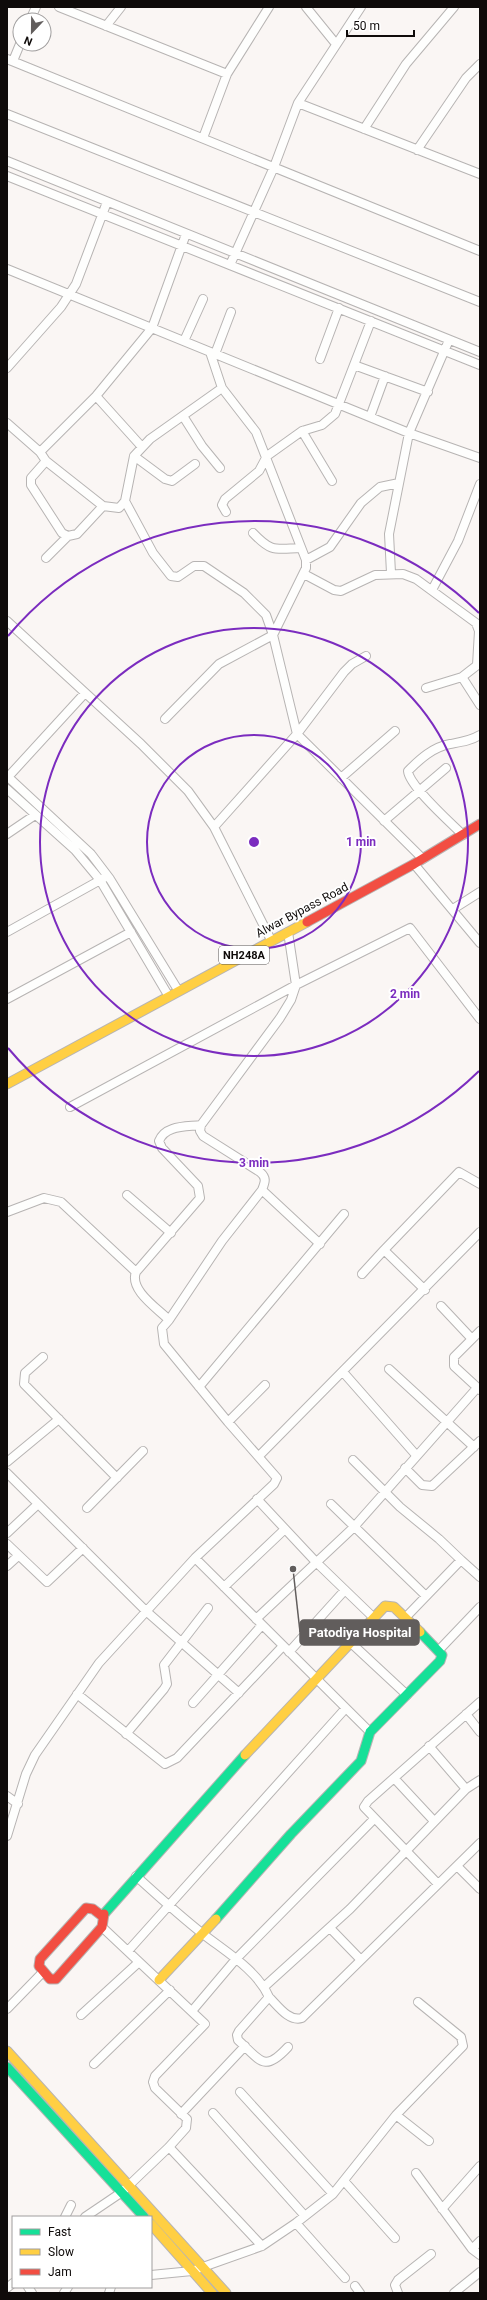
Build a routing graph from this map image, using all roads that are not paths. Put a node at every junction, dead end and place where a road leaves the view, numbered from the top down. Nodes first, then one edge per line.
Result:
1 (59, 7) edge
2 (121, 7) edge
3 (269, 7) edge
4 (306, 7) edge
5 (361, 7) edge
6 (454, 7) edge
7 (106, 26) junction
8 (336, 44) junction
9 (10, 60) edge
10 (480, 64) edge
11 (227, 74) junction
12 (298, 103) junction
13 (7, 114) edge
14 (364, 129) junction
15 (203, 138) junction
16 (417, 150) junction
17 (7, 161) edge
18 (274, 167) junction
19 (480, 174) edge
20 (7, 176) edge
21 (107, 202) junction
22 (255, 211) junction
23 (102, 214) junction
24 (186, 234) junction
25 (182, 246) junction
26 (480, 251) edge
27 (235, 254) junction
28 (230, 265) junction
29 (7, 269) edge
30 (70, 294) junction
31 (203, 299) dead end
32 (480, 302) edge
33 (339, 308) junction
34 (231, 312) dead end
35 (371, 321) junction
36 (152, 328) junction
37 (449, 340) junction
38 (184, 341) junction
39 (445, 351) junction
40 (480, 352) edge
41 (212, 353) junction
42 (320, 359) dead end
43 (354, 365) junction
44 (480, 365) edge
45 (7, 368) edge
46 (385, 376) junction
47 (222, 388) junction
48 (428, 392) junction
49 (96, 396) junction
50 (339, 404) junction
51 (183, 416) junction
52 (370, 416) junction
53 (7, 423) edge
54 (302, 431) junction
55 (409, 433) junction
56 (142, 447) junction
57 (40, 452) junction
58 (134, 456) junction
59 (267, 456) junction
60 (480, 458) edge
61 (46, 461) junction
62 (195, 464) dead end
63 (220, 468) dead end
64 (332, 480) dead end
65 (399, 483) junction
66 (480, 484) edge
67 (125, 501) junction
68 (103, 506) junction
69 (226, 512) dead end
70 (253, 532) dead end
71 (68, 536) junction
72 (301, 548) junction
73 (46, 558) dead end
74 (306, 560) junction
75 (392, 573) junction
76 (304, 574) junction
77 (432, 590) junction
78 (7, 621) edge
79 (273, 635) junction
80 (366, 656) dead end
81 (479, 664) edge
82 (462, 677) junction
83 (426, 688) dead end
84 (85, 694) junction
85 (480, 705) edge
86 (165, 719) dead end
87 (395, 731) dead end
88 (297, 734) junction
89 (480, 735) edge
90 (446, 768) dead end
91 (7, 777) edge
92 (341, 778) junction
93 (7, 789) edge
94 (420, 791) junction
95 (35, 815) junction
96 (384, 821) junction
97 (480, 824) edge
98 (214, 827) junction
99 (7, 834) edge
100 (463, 835) junction
101 (424, 859) junction
102 (414, 864) junction
103 (108, 876) junction
104 (100, 880) junction
105 (480, 892) edge
106 (453, 909) junction
107 (7, 932) edge
108 (131, 932) junction
109 (288, 932) junction
110 (271, 940) junction
111 (480, 943) edge
112 (296, 985) junction
113 (178, 990) junction
114 (168, 995) junction
115 (7, 999) edge
116 (480, 1019) edge
117 (7, 1084) edge
118 (70, 1107) dead end
119 (201, 1125) junction
120 (480, 1184) edge
121 (262, 1190) junction
122 (127, 1195) dead end
123 (7, 1212) edge
124 (344, 1214) dead end
125 (480, 1232) edge
126 (171, 1233) junction
127 (320, 1244) junction
128 (384, 1250) junction
129 (136, 1272) junction
130 (362, 1274) dead end
131 (425, 1290) junction
132 (441, 1306) dead end
133 (169, 1320) junction
134 (480, 1331) edge
135 (472, 1339) junction
136 (42, 1357) dead end
137 (389, 1369) dead end
138 (343, 1372) junction
139 (265, 1385) dead end
140 (199, 1387) junction
141 (478, 1389) edge
142 (59, 1419) junction
143 (228, 1422) junction
144 (446, 1422) junction
145 (480, 1441) edge
146 (474, 1447) junction
147 (143, 1451) dead end
148 (416, 1455) junction
149 (259, 1456) junction
150 (353, 1460) dead end
151 (7, 1462) edge
152 (405, 1468) junction
153 (7, 1473) edge
154 (118, 1478) junction
155 (385, 1492) junction
156 (258, 1499) junction
157 (38, 1504) junction
158 (331, 1504) dead end
159 (87, 1508) dead end
160 (354, 1526) junction
161 (285, 1529) junction
162 (7, 1533) edge
163 (7, 1544) edge
164 (83, 1548) junction
165 (18, 1556) junction
166 (195, 1558) junction
167 (461, 1560) junction
168 (316, 1562) junction
169 (7, 1566) edge
170 (480, 1577) edge
171 (224, 1587) junction
172 (345, 1590) junction
173 (426, 1596) junction
174 (480, 1607) edge
175 (208, 1608) dead end
176 (146, 1611) junction
177 (374, 1618) junction
178 (405, 1618) junction
179 (259, 1622) junction
180 (181, 1641) junction
181 (350, 1642) junction
182 (286, 1649) junction
183 (440, 1650) junction
184 (218, 1674) junction
185 (315, 1678) junction
186 (239, 1693) junction
187 (77, 1694) junction
188 (407, 1695) junction
189 (480, 1702) edge
190 (193, 1703) dead end
191 (346, 1709) junction
192 (466, 1714) junction
193 (370, 1732) junction
194 (480, 1732) edge
195 (126, 1734) junction
196 (430, 1746) junction
197 (394, 1778) junction
198 (480, 1780) edge
199 (466, 1789) junction
200 (7, 1796) edge
201 (18, 1804) junction
202 (374, 1819) junction
203 (434, 1821) junction
204 (7, 1836) edge
205 (480, 1843) edge
206 (405, 1851) junction
207 (456, 1866) junction
208 (136, 1876) junction
209 (438, 1884) junction
210 (480, 1889) edge
211 (170, 1906) junction
212 (102, 1916) junction
213 (102, 1927) junction
214 (330, 1928) junction
215 (203, 1934) junction
216 (128, 1951) junction
217 (236, 1959) junction
218 (361, 1960) junction
219 (139, 1962) junction
220 (43, 1972) junction
221 (159, 1980) junction
222 (264, 1987) junction
223 (170, 1990) junction
224 (269, 1997) junction
225 (418, 2002) dead end
226 (7, 2009) edge
227 (192, 2011) junction
228 (82, 2015) dead end
229 (245, 2046) junction
230 (288, 2046) dead end
231 (7, 2051) edge
232 (94, 2064) dead end
233 (7, 2067) edge
234 (240, 2092) dead end
235 (213, 2113) dead end
236 (181, 2114) junction
237 (396, 2115) junction
238 (429, 2141) dead end
239 (169, 2146) junction
240 (480, 2166) edge
241 (416, 2173) dead end
242 (344, 2182) junction
243 (125, 2188) junction
244 (333, 2194) junction
245 (71, 2205) dead end
246 (442, 2209) junction
247 (66, 2216) edge
248 (86, 2216) edge
249 (143, 2216) edge
250 (305, 2216) junction
251 (296, 2223) junction
252 (152, 2225) edge
253 (394, 2238) dead end
254 (480, 2241) edge
255 (262, 2246) junction
256 (472, 2249) junction
257 (431, 2254) dead end
258 (480, 2255) edge
259 (203, 2267) junction
260 (192, 2271) junction
261 (480, 2272) edge
262 (152, 2275) edge
263 (345, 2278) dead end
264 (212, 2293) edge
265 (226, 2293) edge
266 (398, 2293) edge
267 (454, 2293) edge

1 - 7 street
2 - 7 street
3 - 11 street
4 - 8 street
5 - 8 street
6 - 14 street
7 - 11 street
8 - 12 street
9 - 15 street
10 - 16 street
11 - 15 street
12 - 14 street
12 - 18 street
13 - 22 street
14 - 16 street
15 - 18 street
16 - 19 street
17 - 21 street
18 - 22 street
18 - 26 street
20 - 23 street
21 - 23 street
21 - 24 street
22 - 27 street
22 - 32 street
23 - 25 street
23 - 30 street
24 - 25 street
24 - 27 street
25 - 28 street
25 - 36 street
27 - 28 street
27 - 37 street
28 - 33 street
29 - 30 street
30 - 36 street
30 - 45 street
31 - 38 street
33 - 35 street
33 - 42 street
34 - 41 street
35 - 39 street
35 - 43 street
36 - 38 street
36 - 49 street
37 - 39 street
37 - 40 street
38 - 41 street
39 - 44 street
39 - 48 street
41 - 47 street
41 - 50 street
43 - 46 street
43 - 50 street
46 - 48 street
46 - 52 street
47 - 51 street
47 - 59 street
48 - 55 street
49 - 56 street
49 - 57 street
50 - 52 street
50 - 54 street
51 - 56 street
51 - 63 street
52 - 55 street
53 - 57 street
54 - 59 street
54 - 64 street
55 - 60 street
55 - 65 street
56 - 58 street
57 - 61 street
58 - 62 street
58 - 67 street
59 - 69 street
59 - 72 street
61 - 68 street
61 - 71 street
65 - 74 street
65 - 75 street
66 - 77 street
67 - 68 street
67 - 79 street
68 - 71 street
70 - 72 street
71 - 73 street
72 - 74 street
74 - 76 street
75 - 76 street
75 - 77 street
76 - 79 street
77 - 81 street
78 - 84 street
79 - 86 street
79 - 88 street
80 - 88 street
81 - 82 street
82 - 83 street
82 - 85 street
84 - 91 street
84 - 98 street
87 - 92 street
88 - 92 street
88 - 98 street
89 - 94 street
90 - 94 street
91 - 103 street
92 - 96 street
93 - 95 street
94 - 96 street
94 - 100 street
95 - 99 street
95 - 104 street
96 - 101 street
97 - 100 main road, Alwar Bypass Road / NH248A
98 - 110 street
100 - 101 main road, Alwar Bypass Road / NH248A
101 - 102 main road, Alwar Bypass Road / NH248A
102 - 106 street
102 - 109 main road, Alwar Bypass Road / NH248A
103 - 104 street
103 - 113 street
104 - 107 street
104 - 108 street
105 - 106 street
106 - 111 street
108 - 114 street
108 - 115 street
109 - 110 main road, Alwar Bypass Road / NH248A
109 - 112 street
110 - 113 main road, Alwar Bypass Road / NH248A
112 - 116 street
112 - 118 street
112 - 119 street
113 - 114 main road, Alwar Bypass Road / NH248A
114 - 117 main road, Alwar Bypass Road / NH248A
119 - 121 street
119 - 126 street
120 - 128 street
121 - 127 street
121 - 133 street
122 - 126 street
123 - 129 street
124 - 127 street
125 - 131 street
126 - 129 street
127 - 140 street
128 - 130 street
128 - 131 street
129 - 133 street
131 - 138 street
132 - 135 street
133 - 140 street
134 - 135 street
135 - 141 street
136 - 142 street
137 - 144 street
138 - 148 street
138 - 149 street
139 - 143 street
140 - 143 street
141 - 144 street
142 - 151 street
142 - 154 street
143 - 149 street
144 - 146 street
144 - 148 street
145 - 146 street
146 - 152 street
147 - 154 street
148 - 152 street
149 - 156 street
150 - 155 street
152 - 155 street
153 - 157 street
154 - 159 street
155 - 160 street
155 - 167 street
156 - 161 street
156 - 166 street
157 - 162 street
157 - 164 street
158 - 160 street
160 - 168 street
160 - 173 street
161 - 168 street
161 - 171 street
163 - 165 street
164 - 165 street
164 - 176 street
165 - 169 street
166 - 171 street
166 - 176 street
167 - 170 street
167 - 173 street
168 - 172 street
168 - 179 street
171 - 179 street
172 - 177 street
172 - 182 street
173 - 178 street
174 - 183 street
175 - 180 street
176 - 180 street
176 - 187 street
177 - 178 main road
177 - 181 main road
178 - 183 main road
179 - 182 street
179 - 184 street
180 - 184 street
180 - 195 street
181 - 185 main road
181 - 188 street
182 - 185 street
182 - 186 street
183 - 188 main road
184 - 186 street
184 - 190 street
185 - 191 street
185 - 208 main road
186 - 195 street
187 - 195 street
187 - 201 street
188 - 193 main road
189 - 192 street
191 - 193 street
191 - 211 street
192 - 194 street
192 - 196 street
193 - 215 main road
196 - 197 street
196 - 199 street
197 - 202 street
197 - 203 street
198 - 199 street
199 - 203 street
200 - 201 street
201 - 204 street
202 - 206 street
202 - 217 street
203 - 206 street
205 - 207 street
206 - 209 street
206 - 214 street
207 - 209 street
207 - 210 street
208 - 211 street
208 - 212 main road
209 - 218 street
211 - 215 street
211 - 216 street
212 - 213 main road
212 - 220 main road
213 - 216 street
213 - 220 main road
214 - 218 street
214 - 222 street
215 - 217 street
215 - 221 main road
216 - 219 street
217 - 222 street
217 - 227 street
218 - 224 street
219 - 221 street
219 - 228 street
220 - 226 street
221 - 223 street
222 - 224 street
223 - 227 street
223 - 232 street
224 - 229 street
225 - 237 street
227 - 236 street
229 - 230 street
229 - 236 street
231 - 243 main road
233 - 243 main road
234 - 244 street
235 - 250 street
236 - 239 street
237 - 238 street
237 - 242 street
239 - 243 street
239 - 255 street
240 - 246 street
241 - 246 street
242 - 244 street
242 - 253 street
243 - 248 street
243 - 249 main road
243 - 259 main road
244 - 250 street
245 - 247 street
246 - 256 street
250 - 251 street
251 - 255 street
251 - 263 street
252 - 260 main road
254 - 256 street
255 - 259 street
256 - 258 street
257 - 266 street
259 - 260 street
259 - 265 main road
260 - 262 street
260 - 264 main road
261 - 267 street

